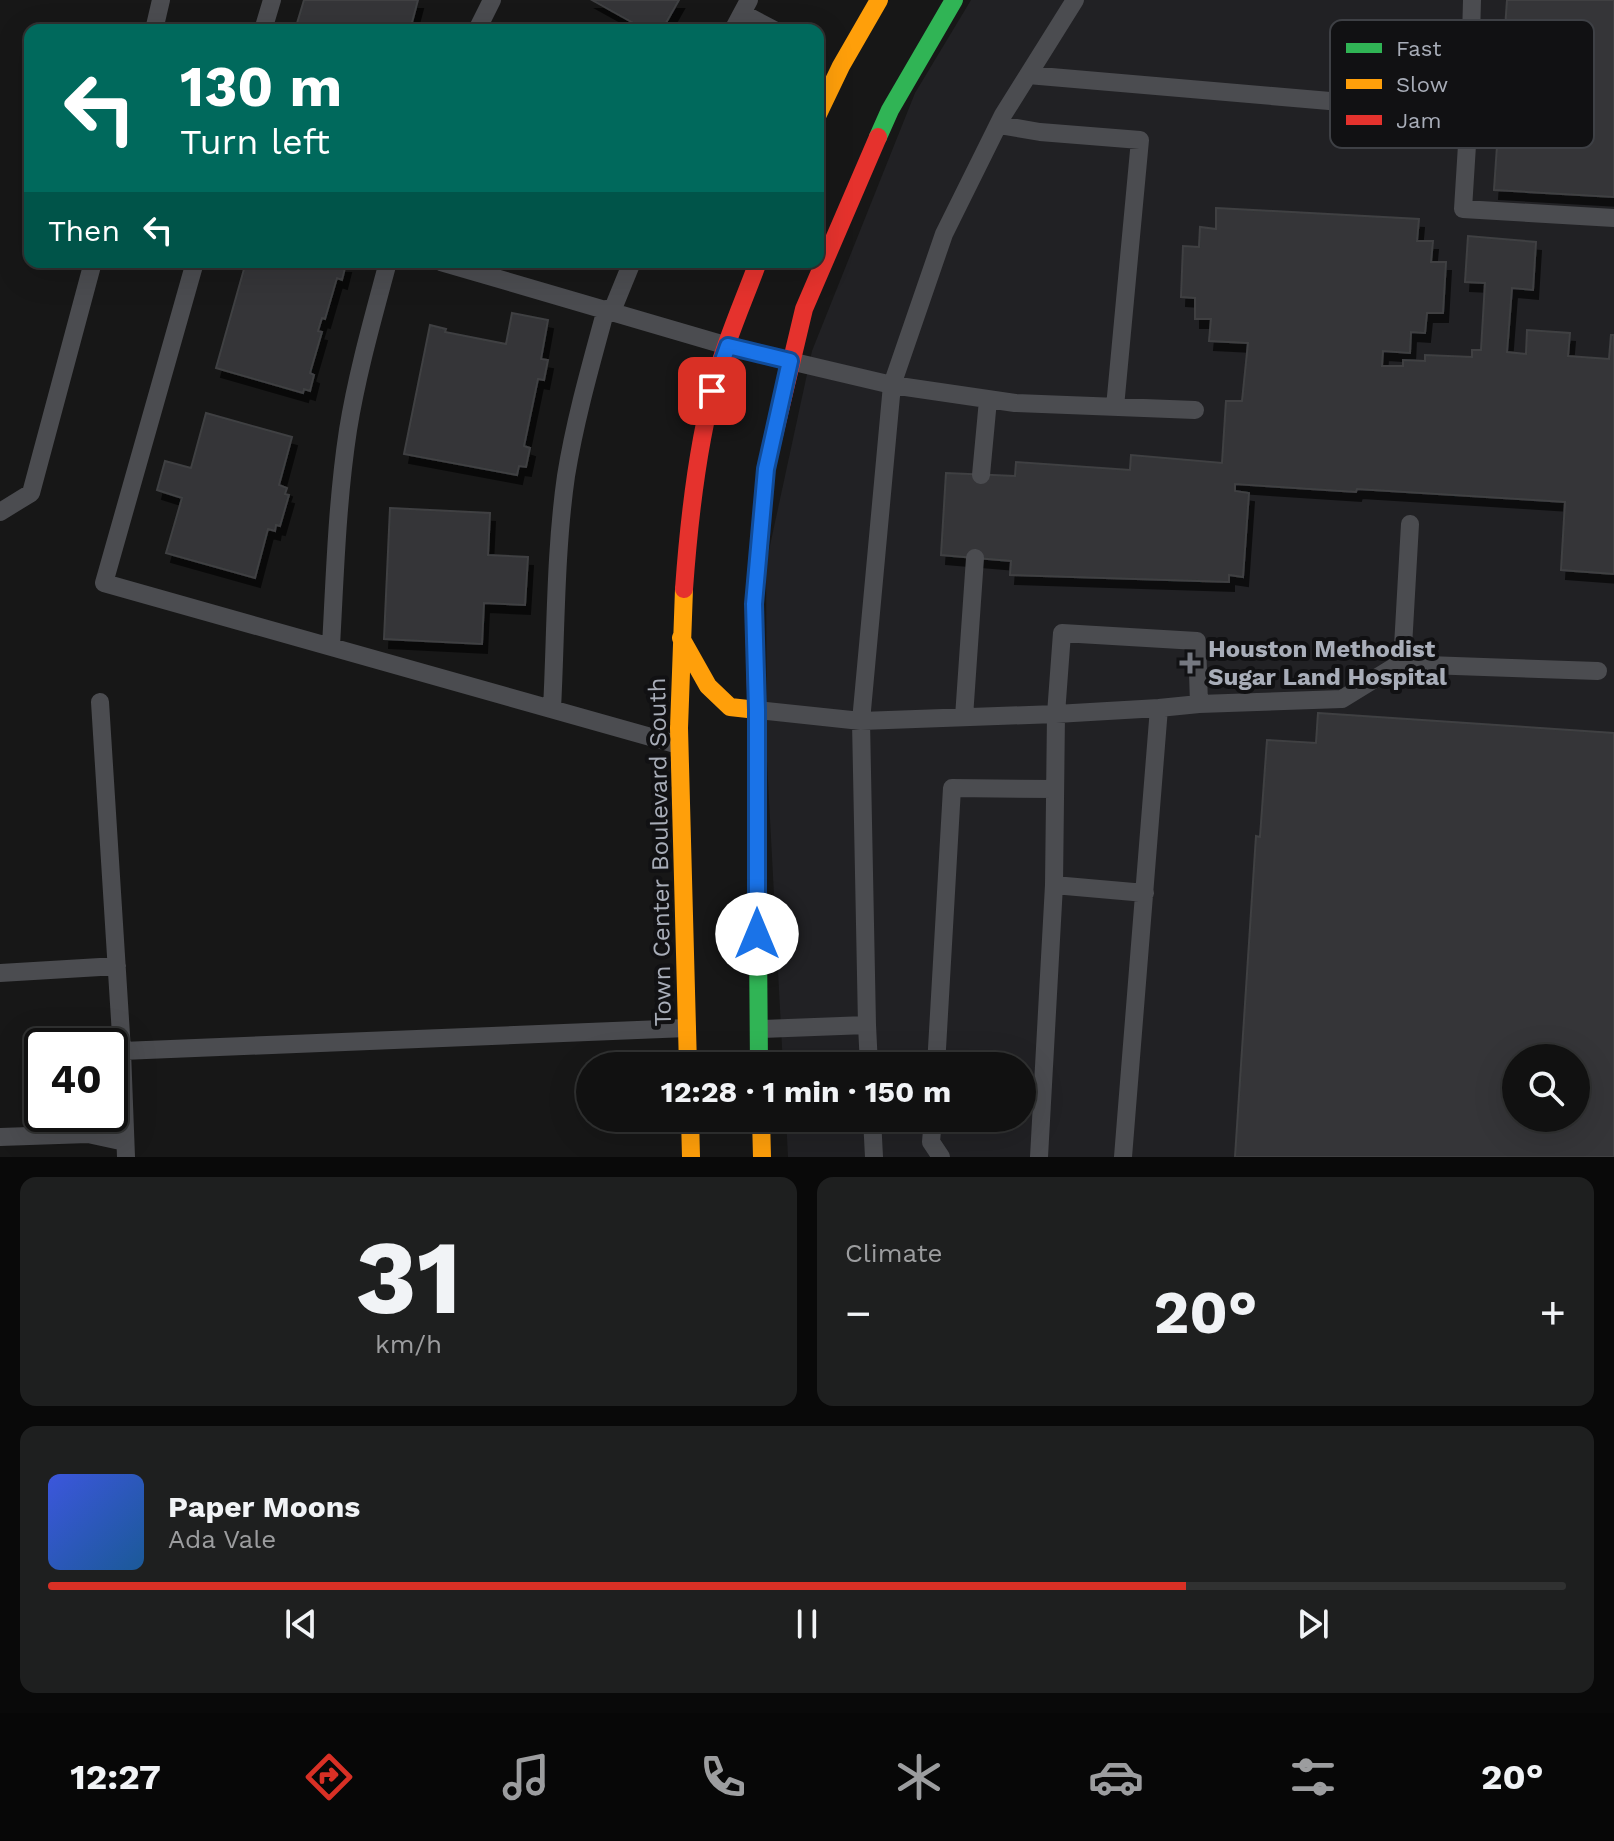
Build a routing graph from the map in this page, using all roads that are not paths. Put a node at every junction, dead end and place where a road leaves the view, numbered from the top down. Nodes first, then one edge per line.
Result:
1 (161, 0) edge
2 (272, 0) edge
3 (492, 0) edge
4 (879, 0) edge
5 (954, 0) edge
6 (1075, 0) edge
7 (1472, 0) edge
8 (746, 6) edge
9 (1471, 20) edge
10 (155, 24) edge
11 (265, 24) edge
12 (480, 24) edge
13 (736, 24) edge
14 (767, 24) edge
15 (1028, 75) junction
16 (824, 96) edge
17 (1330, 101) edge
18 (999, 125) junction
19 (1467, 148) edge
20 (1614, 218) edge
21 (824, 262) edge
22 (91, 268) edge
23 (193, 268) edge
24 (386, 268) edge
25 (462, 268) edge
26 (629, 268) edge
27 (756, 268) edge
28 (822, 268) edge
29 (609, 310) junction
30 (736, 348) junction
31 (782, 359) junction
32 (892, 385) junction
33 (988, 400) junction
34 (1115, 407) junction
35 (1195, 410) dead end
36 (981, 475) dead end
37 (0, 512) edge
38 (1410, 524) dead end
39 (975, 558) dead end
40 (681, 638) junction
41 (331, 646) junction
42 (1402, 664) junction
43 (1598, 671) dead end
44 (100, 702) dead end
45 (1199, 704) junction
46 (1159, 708) junction
47 (552, 709) junction
48 (757, 710) junction
49 (1056, 714) junction
50 (964, 717) junction
51 (861, 721) junction
52 (679, 745) junction
53 (1054, 789) junction
54 (1054, 885) junction
55 (1145, 893) junction
56 (117, 966) junction
57 (0, 973) edge
58 (867, 1025) junction
59 (121, 1028) edge
60 (694, 1028) junction
61 (750, 1029) junction
62 (128, 1051) edge
63 (690, 1052) edge
64 (756, 1052) edge
65 (868, 1052) edge
66 (937, 1052) edge
67 (690, 1132) edge
68 (761, 1132) edge
69 (873, 1132) edge
70 (932, 1132) edge
71 (0, 1137) edge
72 (126, 1149) edge
73 (691, 1157) edge
74 (762, 1157) edge
75 (874, 1157) edge
76 (941, 1157) edge
77 (1039, 1157) edge
78 (1123, 1157) edge

1 - 10 lane
2 - 11 lane
3 - 12 lane
4 - 16 street
5 - 21 street
6 - 15 lane
7 - 9 lane
8 - 13 lane
8 - 14 lane
15 - 17 lane
15 - 18 lane
18 - 32 lane
18 - 34 lane
19 - 20 lane
22 - 37 lane
23 - 41 lane
24 - 41 lane
25 - 29 lane
26 - 29 lane
27 - 30 street, Town Center Boulevard South
28 - 31 street
29 - 30 lane
29 - 47 lane
30 - 40 street, Town Center Boulevard South
31 - 32 lane
31 - 48 street
32 - 33 lane
32 - 51 lane
33 - 34 lane
33 - 36 lane
34 - 35 lane
38 - 42 lane
39 - 50 lane
40 - 48 street, Town Center Boulevard South
40 - 52 street, Town Center Boulevard South
41 - 47 lane
42 - 43 lane
42 - 45 lane
44 - 56 lane
45 - 46 lane
45 - 49 lane
46 - 49 lane
46 - 55 lane
47 - 52 lane
48 - 51 lane
48 - 61 street
49 - 50 lane
49 - 53 lane
50 - 51 lane
51 - 58 lane
52 - 60 street, Town Center Boulevard South
53 - 54 lane
53 - 66 lane
54 - 55 lane
54 - 77 lane
55 - 78 lane
56 - 57 lane
56 - 59 lane
58 - 61 lane
58 - 65 lane
60 - 62 lane
60 - 63 street, Town Center Boulevard South
61 - 64 street
67 - 73 street
68 - 74 street
69 - 75 lane
70 - 76 lane
71 - 72 lane

